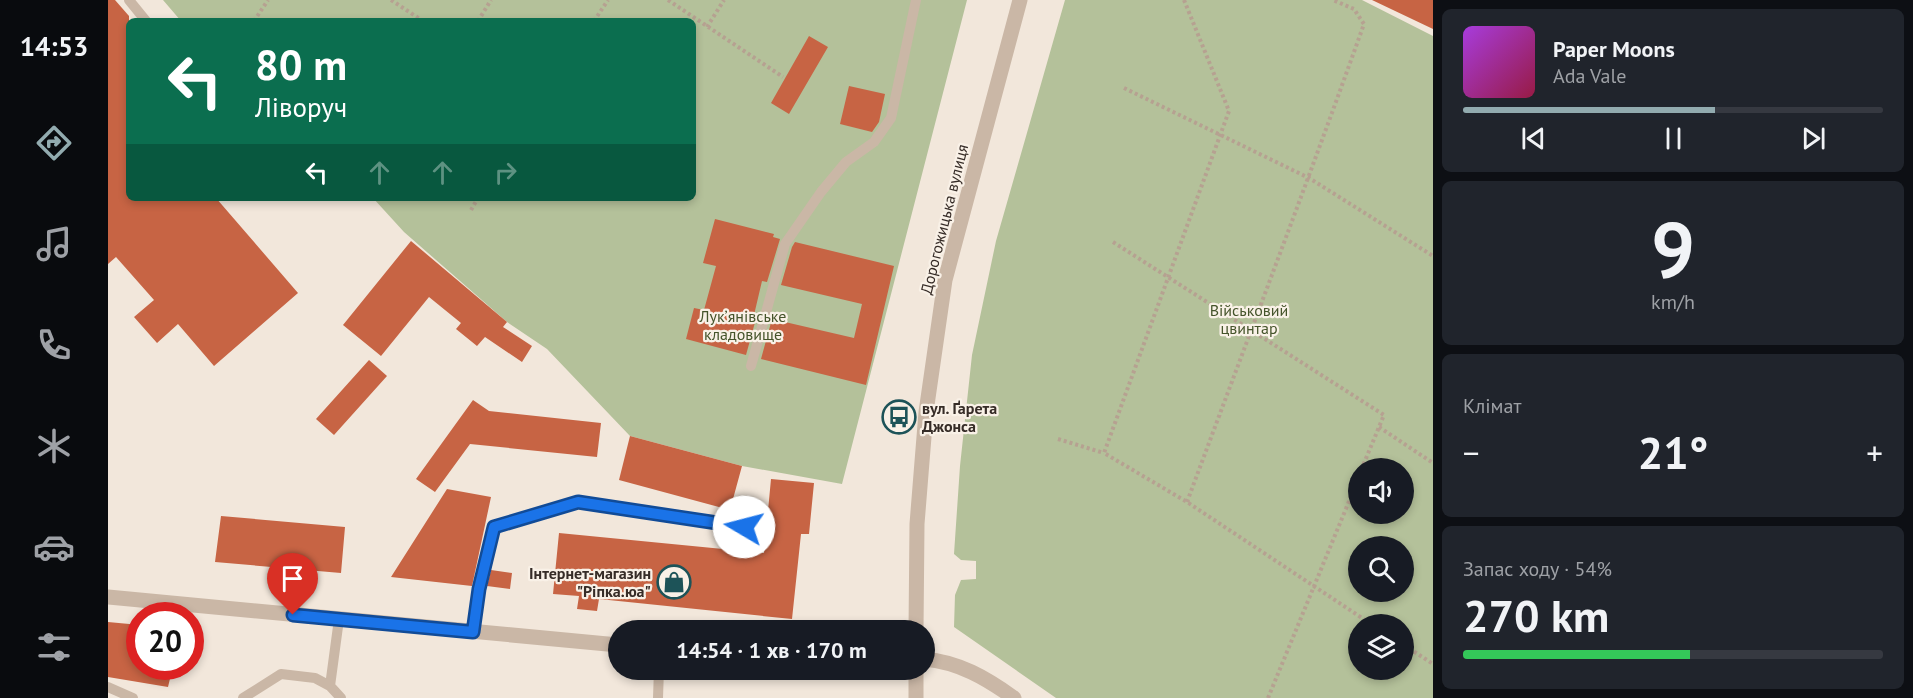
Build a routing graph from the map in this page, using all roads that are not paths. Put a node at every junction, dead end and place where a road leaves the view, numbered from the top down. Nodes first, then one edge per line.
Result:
1 (129, 0) edge
2 (916, 0) edge
3 (1020, 0) edge
4 (144, 18) edge
5 (751, 366) dead end
6 (744, 527) dead end
7 (108, 597) edge
8 (339, 619) junction
9 (916, 620) edge
10 (473, 632) junction
11 (608, 644) edge
12 (935, 660) edge
13 (659, 680) edge
14 (916, 680) edge
15 (330, 686) junction
16 (108, 687) edge
17 (133, 698) edge
18 (243, 698) edge
19 (341, 698) edge
20 (658, 698) edge
21 (916, 698) edge
22 (1014, 698) edge

1 - 4 lane
2 - 5 lane
3 - 9 street, Дорогожицька вулиця
6 - 10 lane
7 - 8 street
8 - 10 street
8 - 15 lane
10 - 11 street
12 - 22 street
13 - 20 lane
14 - 21 street
15 - 18 lane
15 - 19 lane
16 - 17 lane

